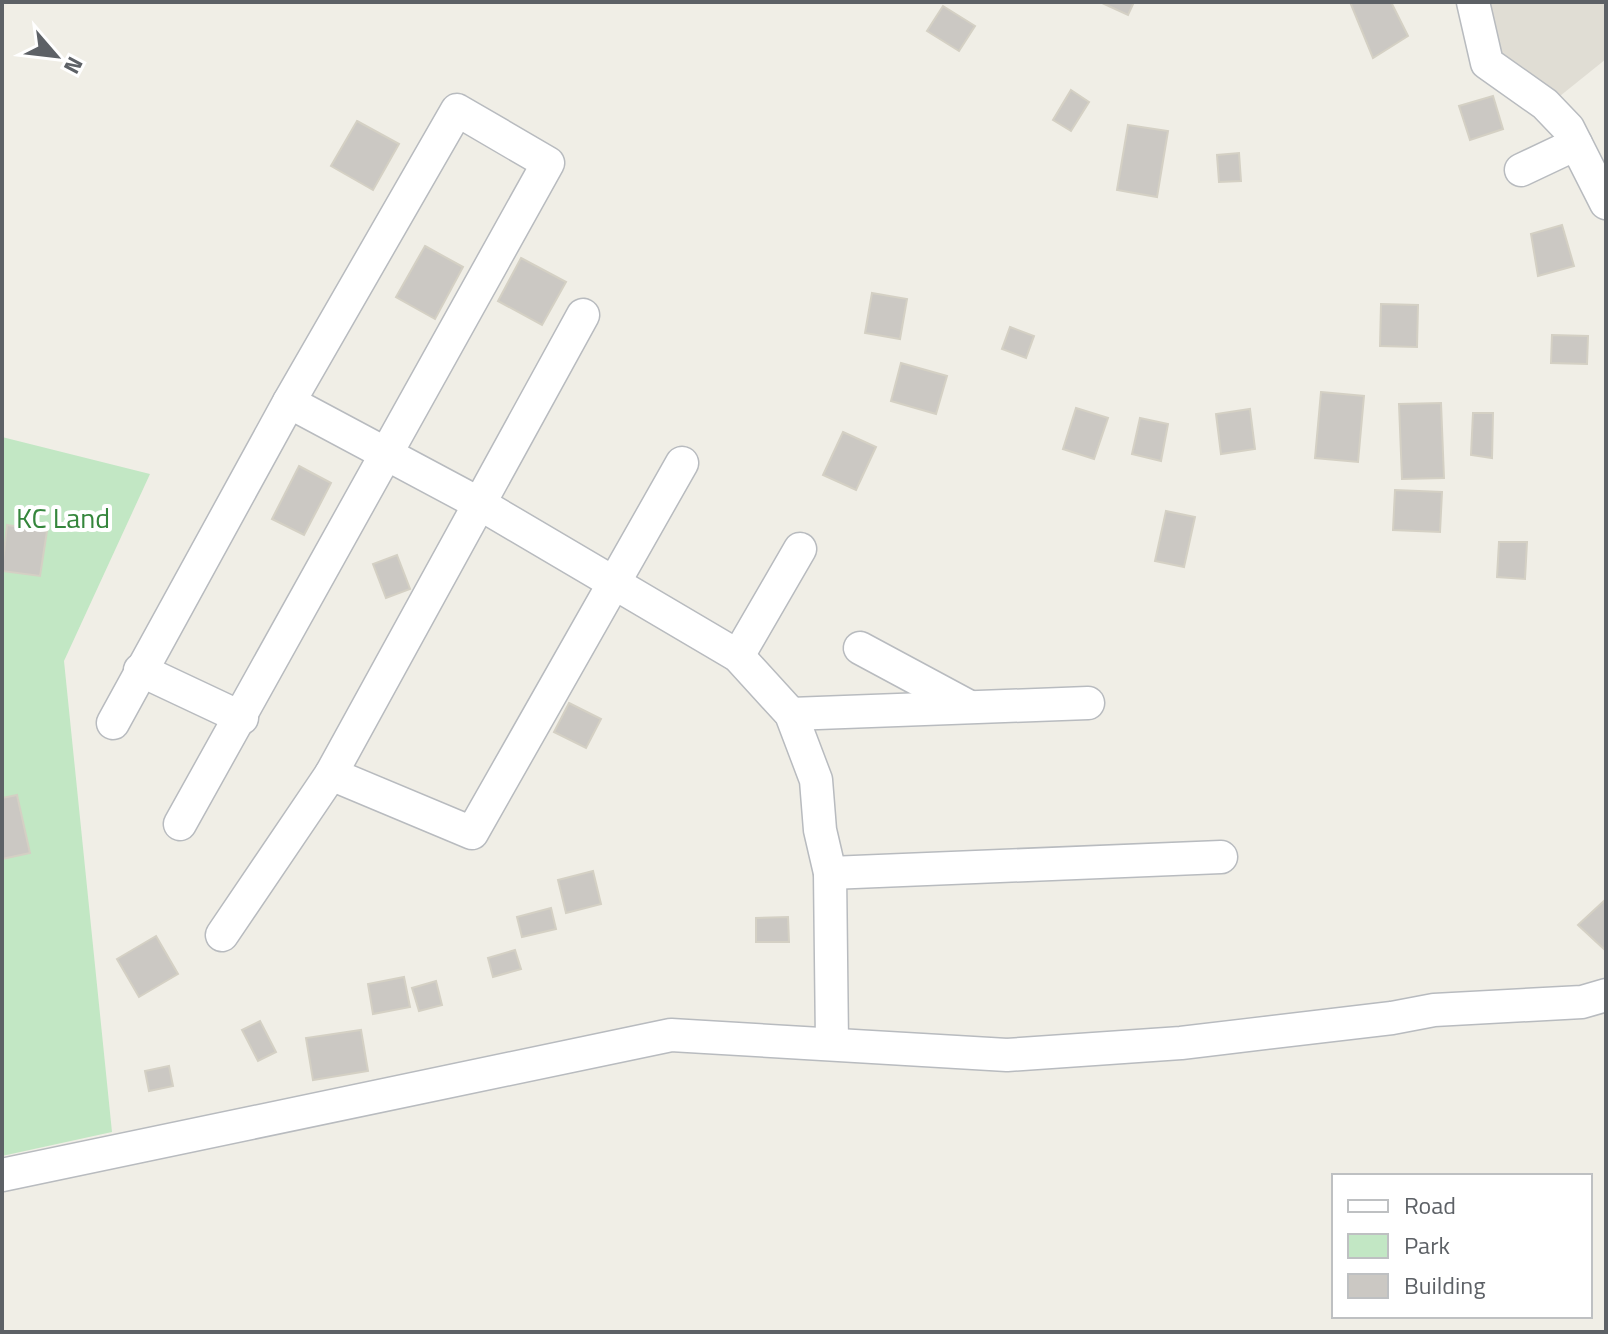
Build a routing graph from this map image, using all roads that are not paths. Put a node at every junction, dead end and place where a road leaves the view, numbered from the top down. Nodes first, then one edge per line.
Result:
1 (1473, 2) edge
2 (1576, 144) junction
3 (1521, 170) dead end
4 (1606, 203) edge
5 (583, 315) dead end
6 (289, 402) junction
7 (387, 457) junction
8 (682, 463) dead end
9 (480, 504) junction
10 (800, 549) dead end
11 (611, 583) junction
12 (860, 648) dead end
13 (738, 656) junction
14 (140, 670) junction
15 (1088, 703) dead end
16 (969, 706) junction
17 (791, 714) junction
18 (242, 718) junction
19 (113, 723) dead end
20 (331, 774) junction
21 (180, 824) dead end
22 (1221, 857) dead end
23 (830, 873) junction
24 (222, 935) dead end
25 (1606, 995) edge
26 (832, 1043) junction
27 (2, 1175) edge

1 - 2 street
2 - 3 street
2 - 4 street
5 - 9 street
6 - 7 street
6 - 7 street
6 - 14 street
7 - 9 street
7 - 18 street
8 - 11 street
9 - 11 street
9 - 20 street
10 - 13 street
11 - 13 street
11 - 20 street
12 - 16 street
13 - 17 street
14 - 18 street
14 - 19 street
15 - 16 street
16 - 17 street
17 - 23 street
18 - 21 street
20 - 24 street
22 - 23 street
23 - 26 street
25 - 26 street
26 - 27 street

